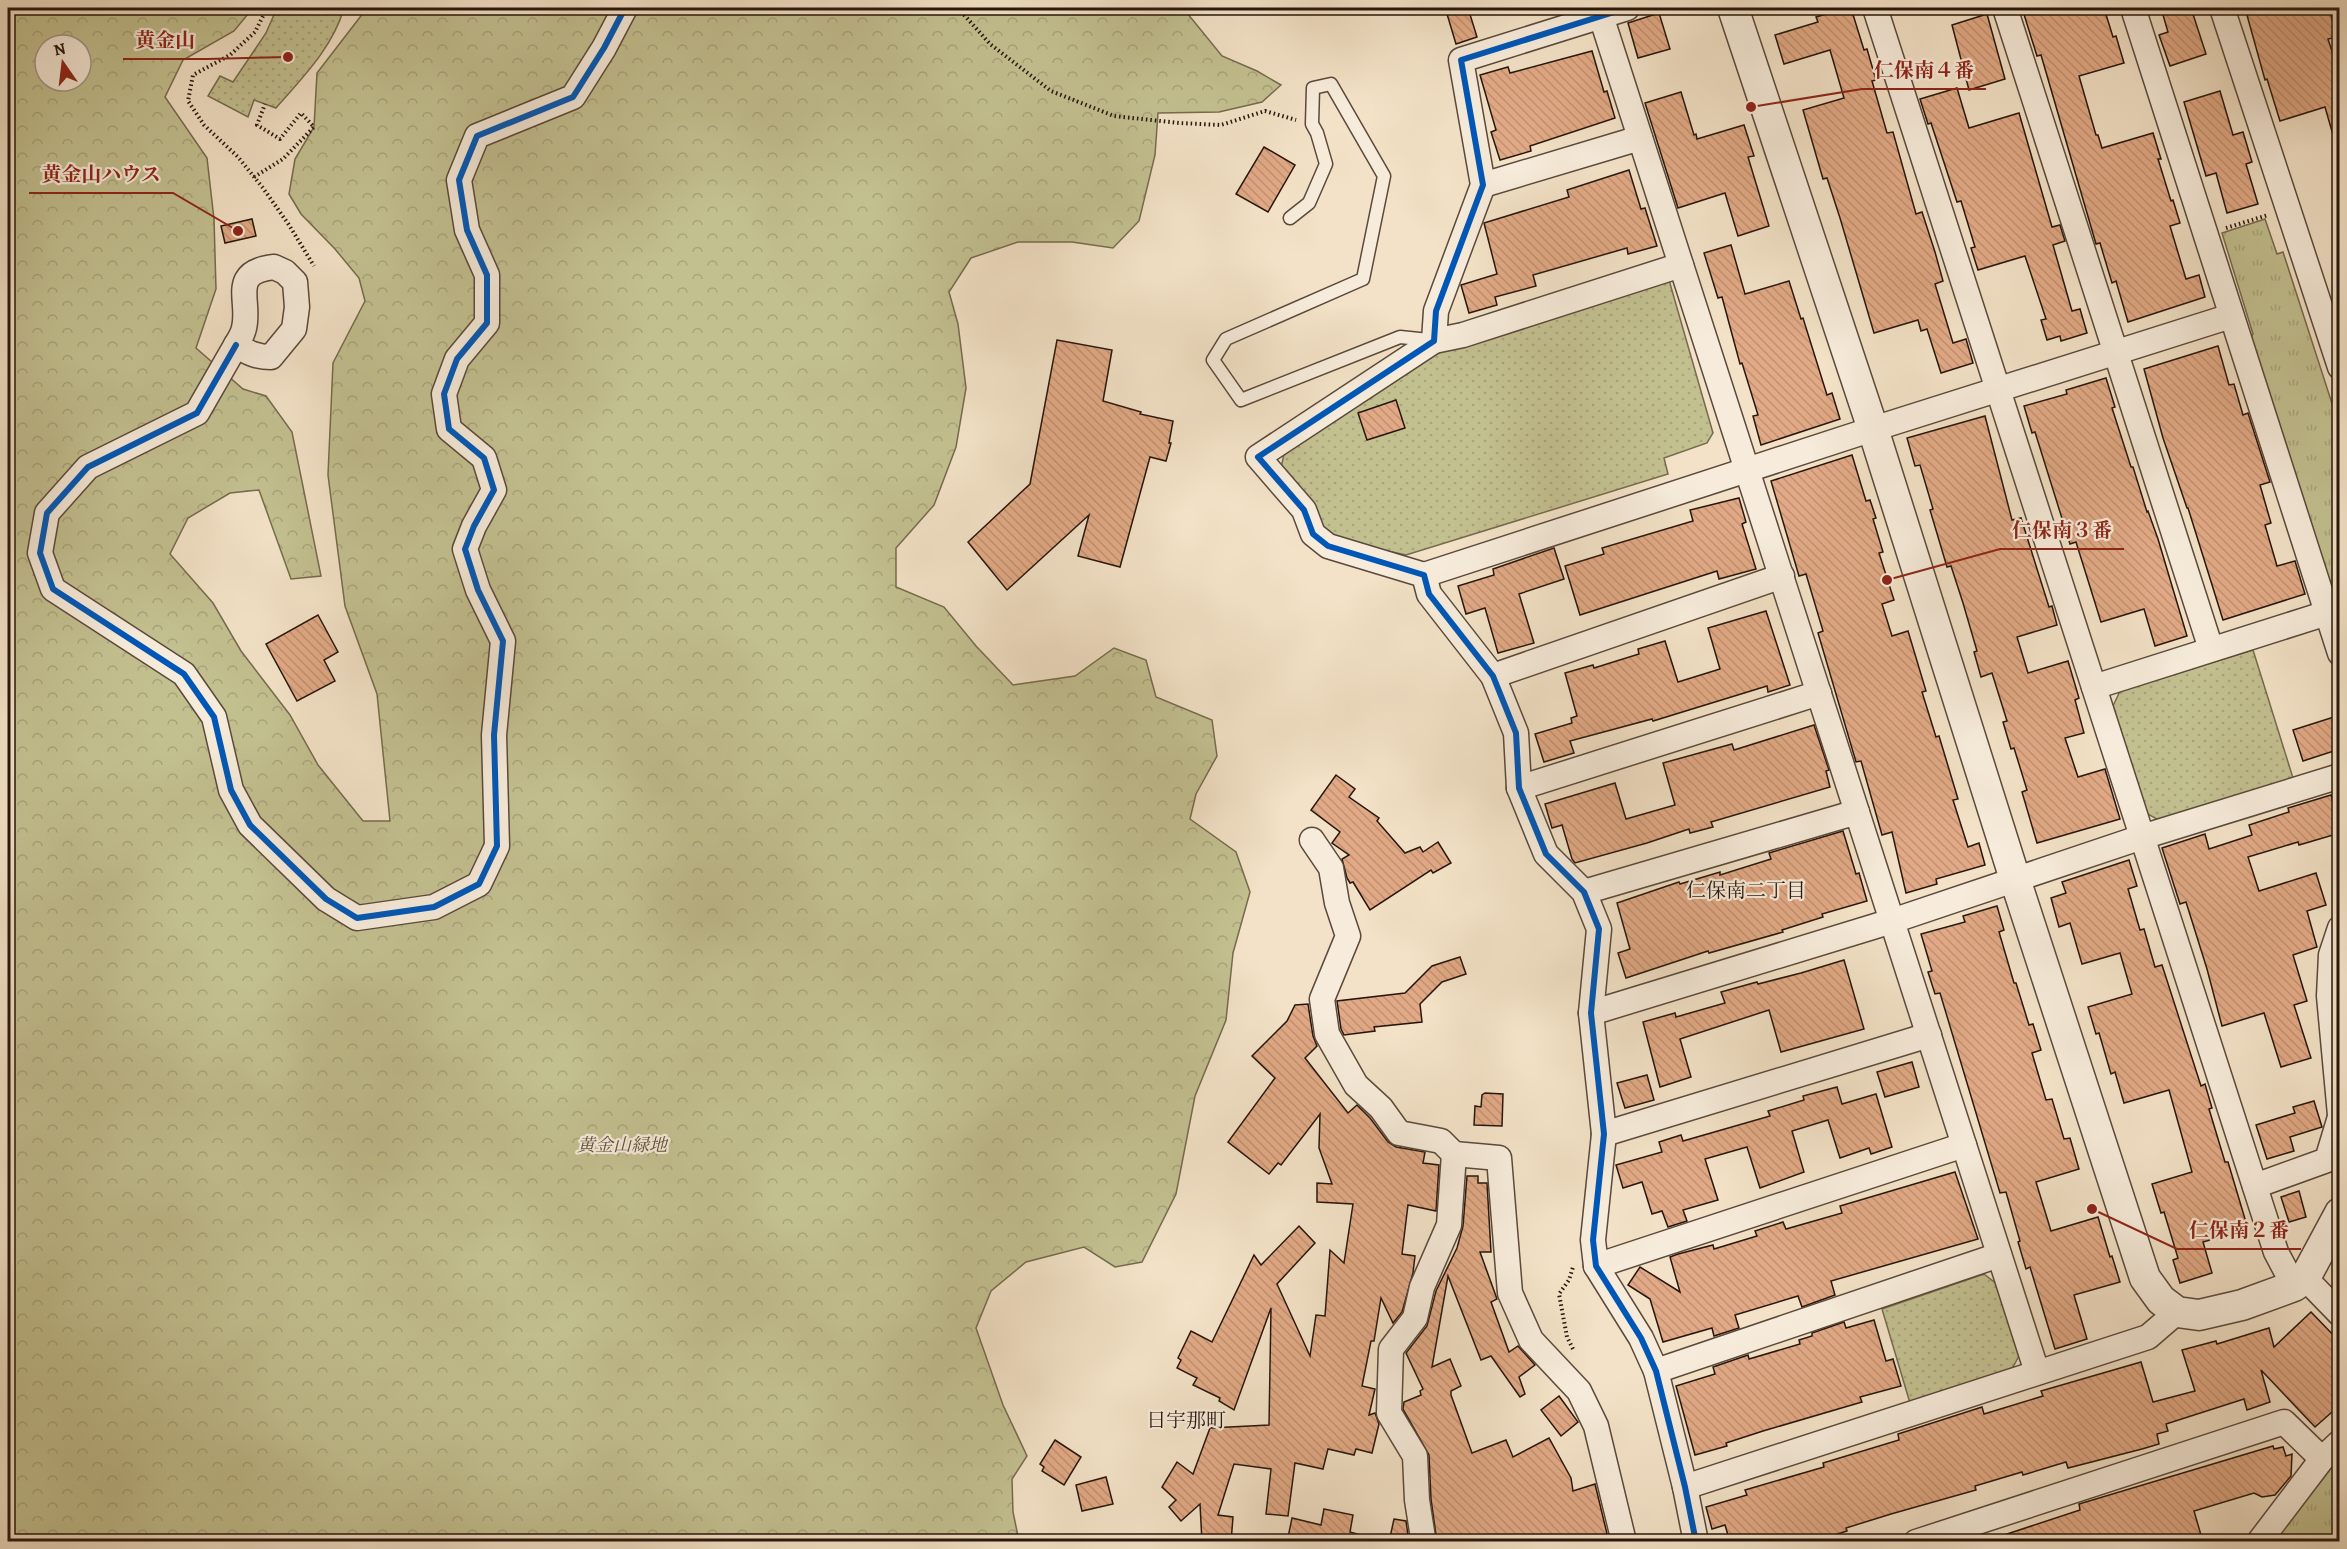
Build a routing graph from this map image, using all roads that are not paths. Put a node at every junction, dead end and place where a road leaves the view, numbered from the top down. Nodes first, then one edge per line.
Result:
1 (625, 8) edge
2 (1627, 8) edge
3 (1733, 8) edge
4 (1875, 8) edge
5 (2005, 8) edge
6 (2133, 8) edge
7 (2222, 8) edge
8 (1601, 16) junction
9 (1640, 138) junction
10 (1483, 185) junction
11 (1290, 218) dead end
12 (1681, 265) junction
13 (2231, 316) junction
14 (1434, 341) junction
15 (236, 345) junction
16 (2117, 353) junction
17 (2340, 367) edge
18 (1998, 390) junction
19 (1874, 429) junction
20 (1748, 470) junction
21 (1424, 575) junction
22 (1782, 576) junction
23 (2327, 613) junction
24 (2211, 648) junction
25 (2340, 652) edge
26 (1493, 676) junction
27 (2094, 687) junction
28 (1819, 693) junction
29 (2340, 776) edge
30 (1520, 788) junction
31 (1857, 812) junction
32 (2142, 837) junction
33 (1312, 840) dead end
34 (2015, 879) junction
35 (1584, 892) junction
36 (1892, 921) junction
37 (2340, 928) edge
38 (1591, 1013) junction
39 (1929, 1035) junction
40 (2340, 1116) edge
41 (1604, 1134) junction
42 (1964, 1145) junction
43 (1454, 1154) junction
44 (2255, 1186) junction
45 (2340, 1213) edge
46 (1999, 1256) junction
47 (1596, 1266) junction
48 (2300, 1282) junction
49 (2177, 1311) junction
50 (2340, 1314) edge
51 (1656, 1371) junction
52 (2037, 1372) junction
53 (2340, 1442) edge
54 (2322, 1459) junction
55 (1685, 1487) junction
56 (1423, 1538) dead end
57 (1624, 1542) edge
58 (1695, 1542) edge
59 (1916, 1542) edge
60 (2259, 1542) edge

1 - 15 street
2 - 8 street
3 - 19 street
4 - 18 street
5 - 16 street
6 - 13 street
7 - 17 street
8 - 9 street
8 - 10 street
9 - 10 street
9 - 12 street
10 - 14 street
11 - 14 lane
12 - 14 street
12 - 20 street
13 - 16 street
13 - 23 street
14 - 21 street
15 - 15 street
16 - 18 street
16 - 24 street
18 - 19 street
18 - 27 street
19 - 20 street
19 - 34 street
20 - 21 street
20 - 22 street
21 - 26 street
22 - 26 street
22 - 28 street
23 - 24 street
23 - 25 street
24 - 27 street
26 - 30 street
27 - 32 street
28 - 30 street
28 - 31 street
29 - 32 street
30 - 35 street
31 - 35 street
31 - 36 street
32 - 34 street
32 - 44 street
33 - 43 street
34 - 36 street
34 - 49 street
35 - 38 street
36 - 38 street
36 - 39 street
37 - 40 street
38 - 41 street
39 - 41 street
39 - 42 street
40 - 44 street
41 - 47 street
42 - 46 street
42 - 47 street
43 - 56 street
43 - 57 street
44 - 48 street
45 - 48 street
46 - 51 street
46 - 52 street
47 - 51 street
48 - 49 street
48 - 50 street
49 - 52 street
51 - 55 street
52 - 55 street
53 - 54 street
54 - 59 street
54 - 60 street
55 - 58 street

